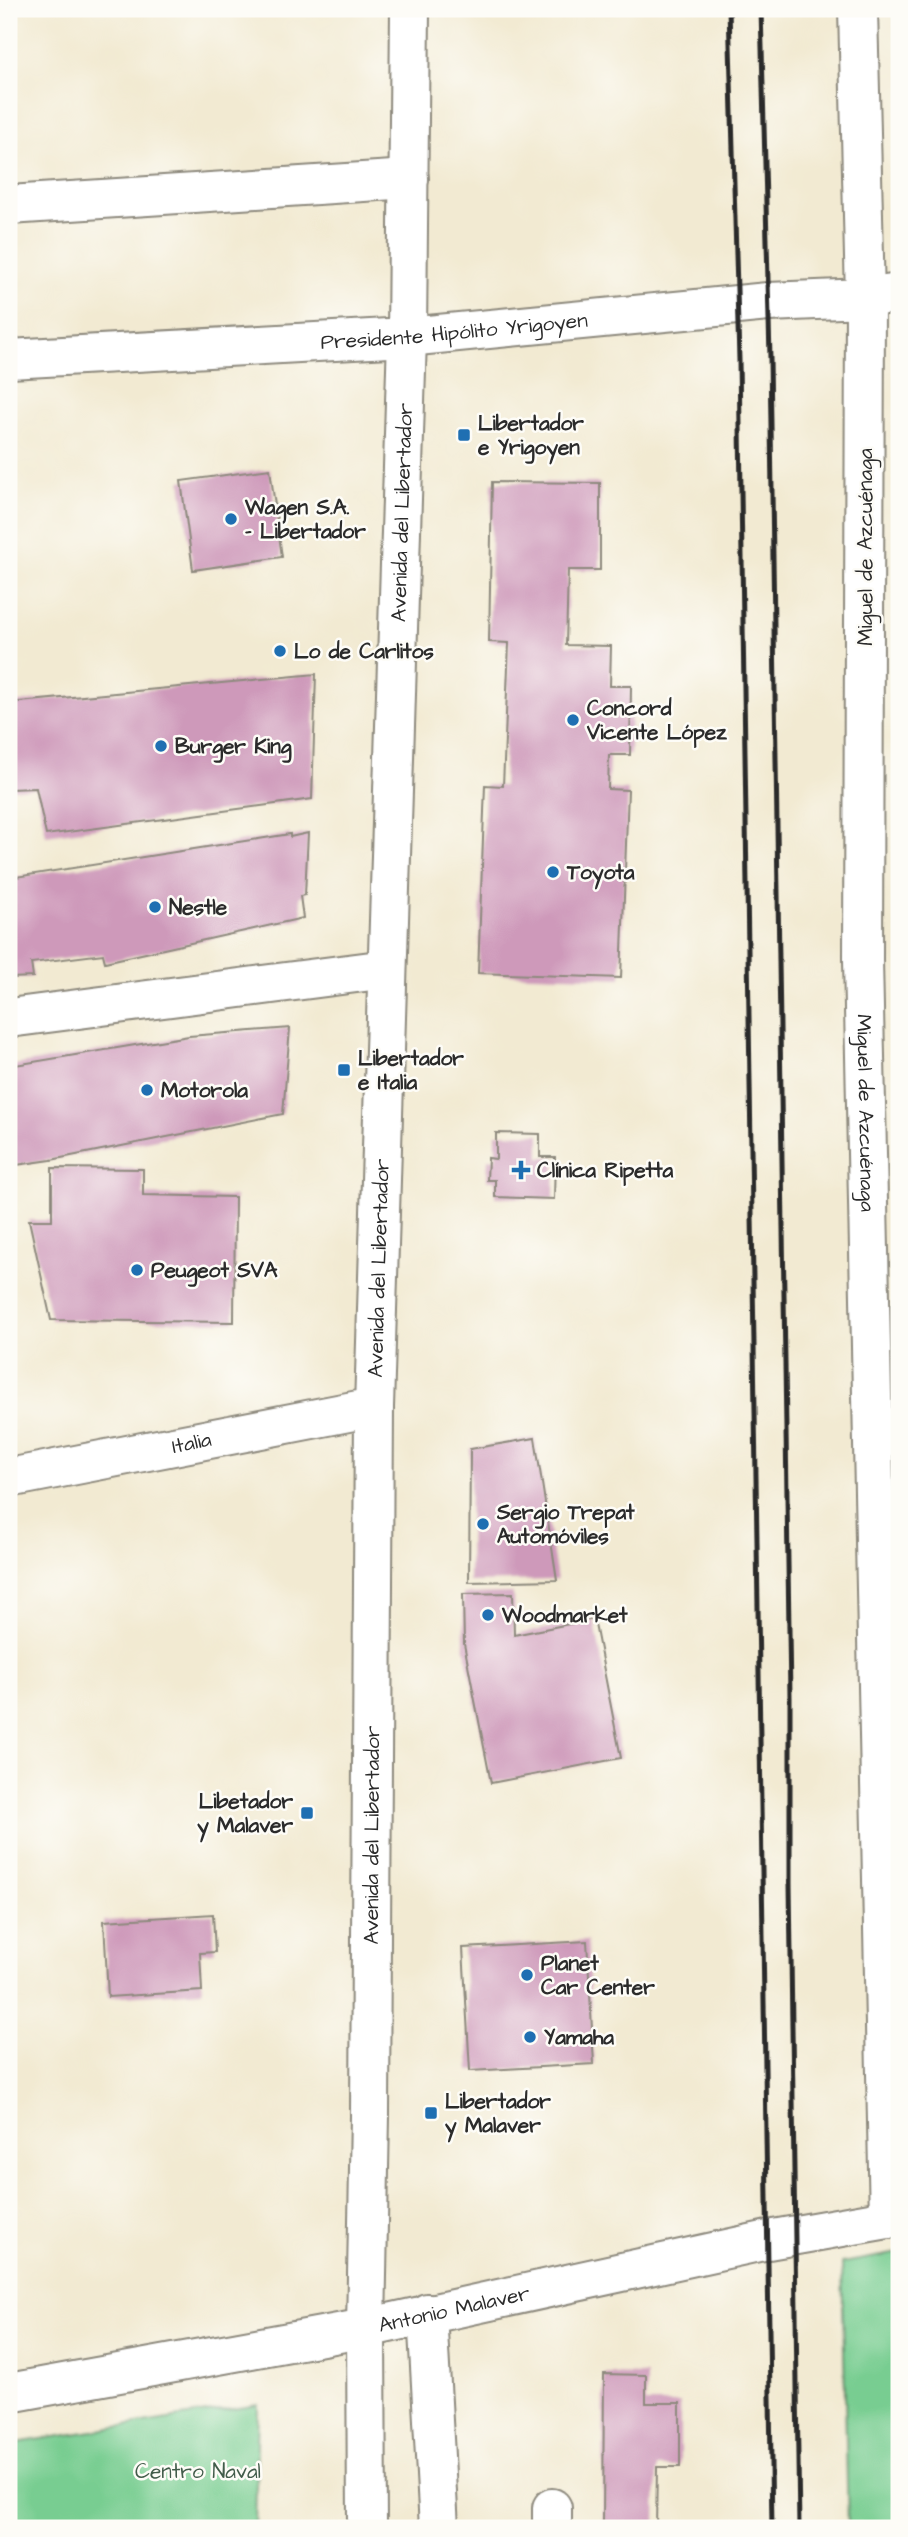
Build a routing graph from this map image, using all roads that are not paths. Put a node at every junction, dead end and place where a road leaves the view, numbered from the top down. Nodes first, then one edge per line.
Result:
1 (410, 9) edge
2 (858, 9) edge
3 (410, 179) junction
4 (9, 205) edge
5 (882, 295) edge
6 (407, 337) junction
7 (9, 359) edge
8 (387, 969) junction
9 (9, 1018) edge
10 (374, 1407) junction
11 (9, 1478) edge
12 (894, 2218) edge
13 (427, 2313) junction
14 (366, 2328) junction
15 (9, 2393) edge
16 (367, 2528) edge
17 (439, 2528) edge

1 - 3 street, Avenida del Libertador
2 - 5 street, Miguel de Azcuénaga
3 - 4 street
3 - 6 street, Avenida del Libertador
5 - 6 street, Presidente Hipólito Yrigoyen
5 - 12 street, Miguel de Azcuénaga
6 - 7 street, Presidente Hipólito Yrigoyen
6 - 8 street, Avenida del Libertador
8 - 9 street
8 - 10 street, Avenida del Libertador
10 - 11 street, Italia
10 - 14 street, Avenida del Libertador
12 - 13 street, Antonio Malaver
13 - 14 street, Antonio Malaver
13 - 17 street
14 - 15 street, Antonio Malaver
14 - 16 street, Avenida del Libertador

